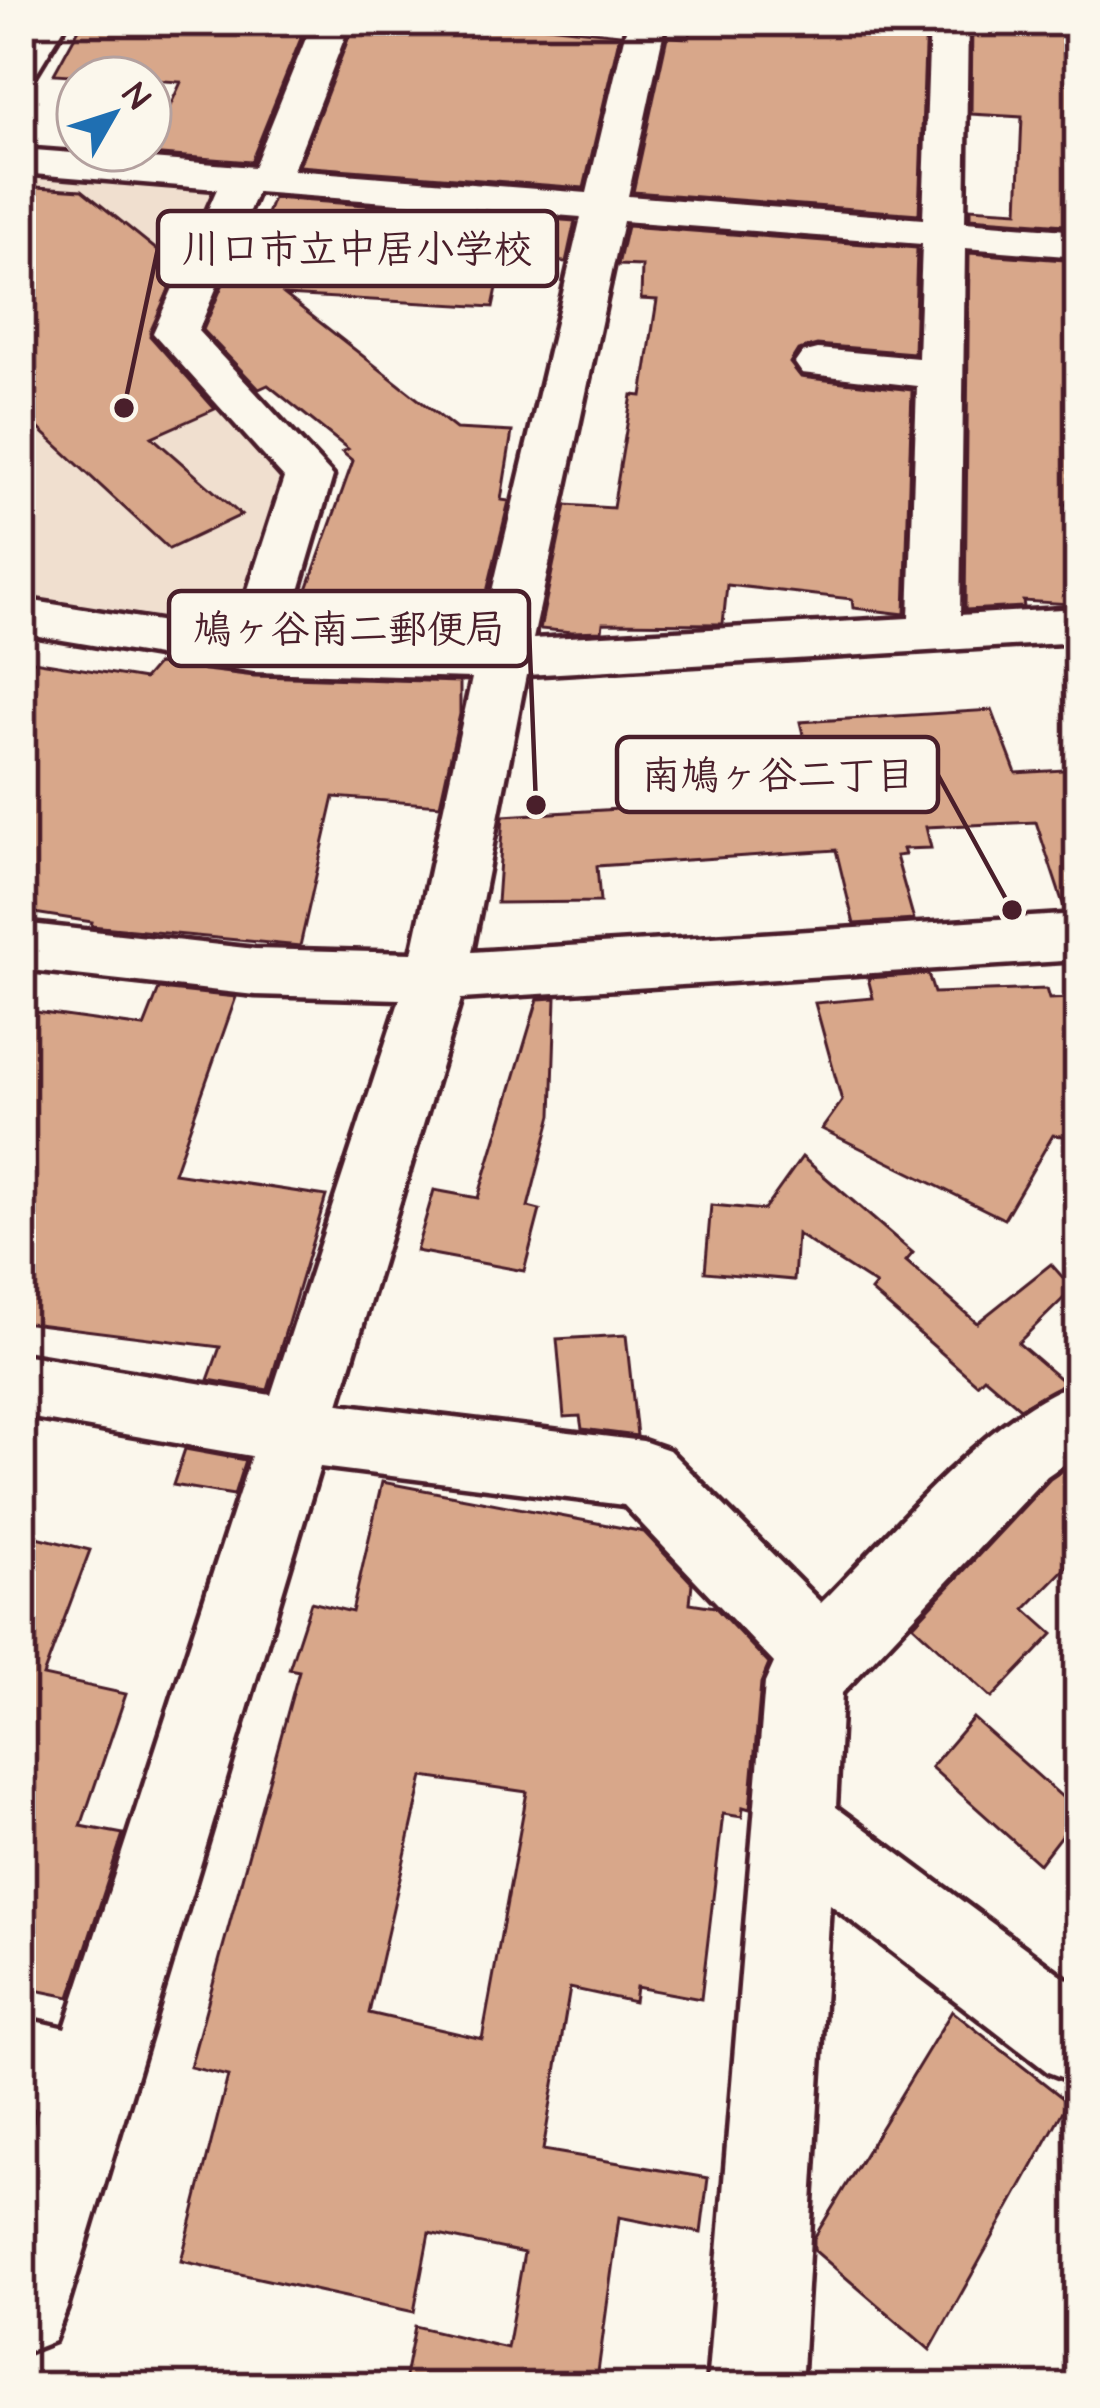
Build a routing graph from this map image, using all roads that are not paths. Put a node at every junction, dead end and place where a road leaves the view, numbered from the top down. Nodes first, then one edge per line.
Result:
1 (332, 21) edge
2 (647, 21) edge
3 (949, 21) edge
4 (38, 25) edge
5 (21, 67) edge
6 (21, 161) edge
7 (256, 180) junction
8 (607, 206) junction
9 (946, 234) junction
10 (1079, 244) edge
11 (818, 363) dead end
12 (942, 374) junction
13 (21, 616) edge
14 (1079, 625) edge
15 (934, 636) junction
16 (254, 654) junction
17 (502, 660) junction
18 (1079, 937) edge
19 (21, 946) edge
20 (437, 977) junction
21 (21, 1384) edge
22 (1079, 1413) edge
23 (293, 1431) junction
24 (821, 1657) junction
25 (796, 1828) junction
26 (1079, 2042) edge
27 (56, 2069) edge
28 (21, 2308) edge
29 (754, 2387) edge

1 - 7 street
2 - 8 street
3 - 9 street
4 - 5 street
6 - 7 street
7 - 8 street
7 - 16 street
8 - 9 street
8 - 17 street
9 - 10 street
9 - 12 street
11 - 12 street
12 - 15 street
13 - 16 street
14 - 15 street
15 - 17 street
16 - 17 street
17 - 20 street
18 - 20 street
19 - 20 street
20 - 23 street
21 - 23 street
22 - 24 street
23 - 24 street
23 - 27 street
24 - 25 street
25 - 26 street
25 - 29 street
27 - 28 street

